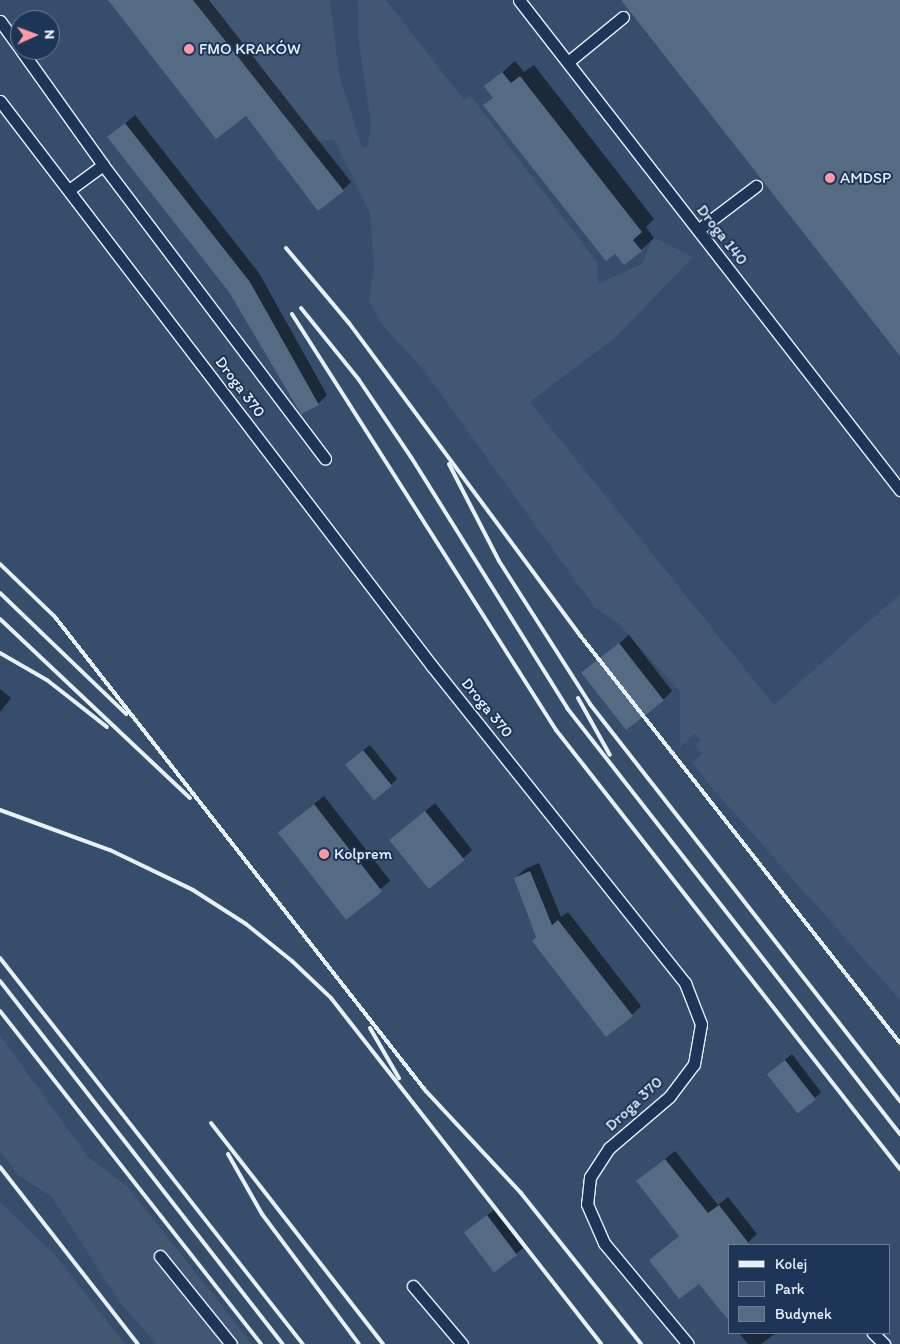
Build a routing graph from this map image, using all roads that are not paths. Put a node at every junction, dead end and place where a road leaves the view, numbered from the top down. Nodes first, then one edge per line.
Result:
1 (519, 0) edge
2 (623, 17) dead end
3 (0, 21) edge
4 (10, 34) edge
5 (29, 60) edge
6 (568, 62) junction
7 (0, 101) edge
8 (103, 165) junction
9 (756, 186) dead end
10 (69, 190) junction
11 (698, 230) junction
12 (325, 459) dead end
13 (900, 490) edge
14 (160, 1256) dead end
15 (413, 1286) dead end
16 (875, 1334) edge
17 (231, 1344) edge
18 (462, 1344) edge
19 (688, 1344) edge
20 (884, 1344) edge

1 - 6 lane, Droga 140
2 - 6 lane
3 - 4 lane
5 - 8 lane
6 - 11 lane, Droga 140
7 - 10 lane, Droga 370
8 - 10 lane
8 - 12 lane
9 - 11 lane
10 - 19 lane, Droga 370
11 - 13 lane, Droga 140
14 - 17 lane
15 - 18 lane
16 - 20 lane

